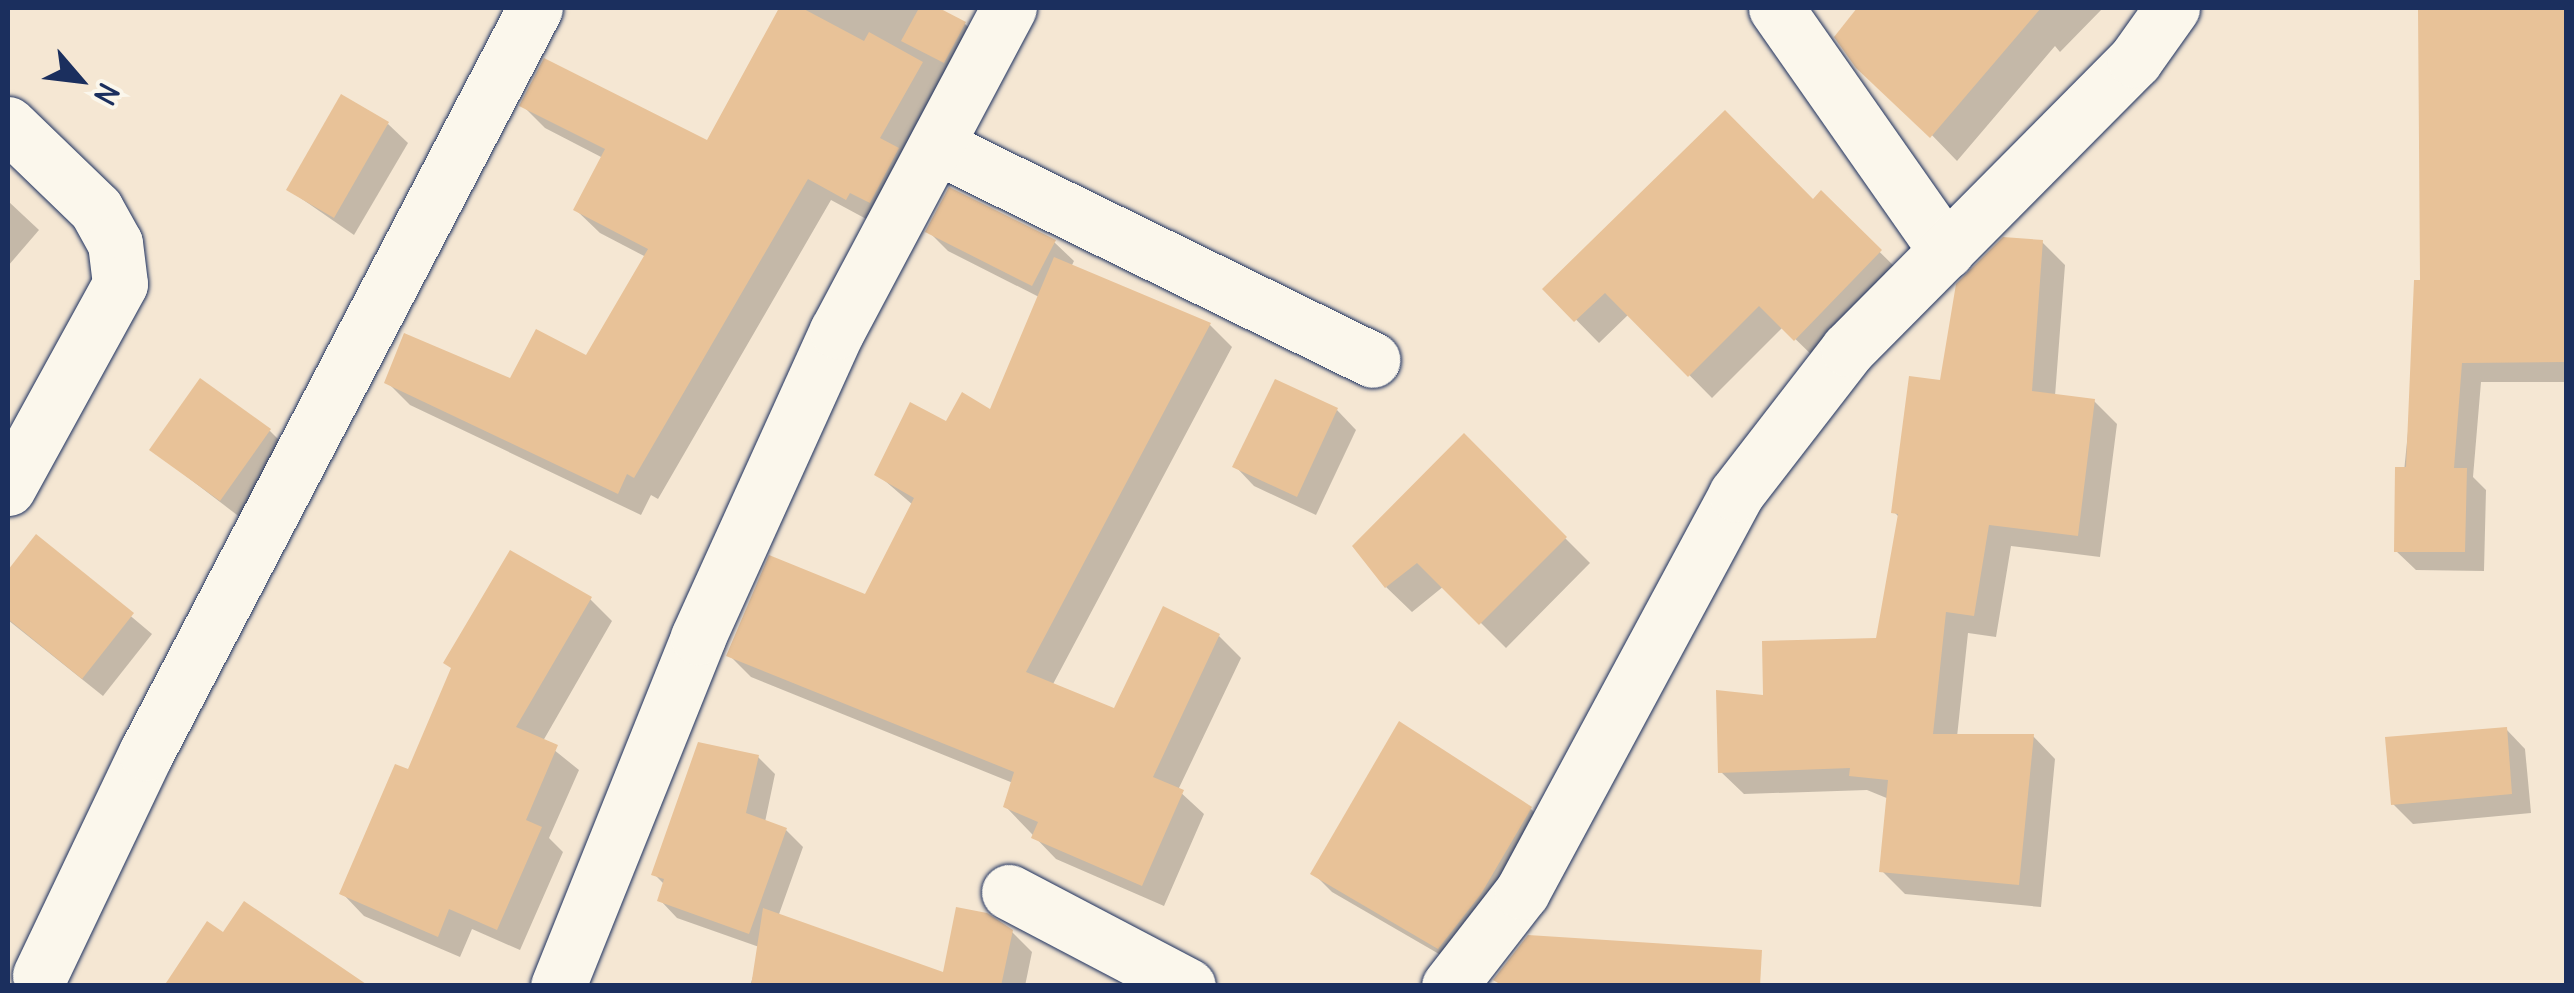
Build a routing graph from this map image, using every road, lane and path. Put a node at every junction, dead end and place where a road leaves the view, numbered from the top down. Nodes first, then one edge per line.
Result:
1 (534, 8) edge
2 (1010, 8) edge
3 (1776, 8) edge
4 (2172, 8) edge
5 (8, 124) edge
6 (936, 146) junction
7 (1946, 251) junction
8 (1372, 360) dead end
9 (8, 488) edge
10 (1009, 892) dead end
11 (35, 975) edge
12 (558, 986) edge
13 (1188, 986) edge
14 (1449, 986) edge

1 - 11 street
2 - 6 street
3 - 7 street
4 - 7 street
5 - 9 street
6 - 8 street
6 - 12 street
7 - 14 street
10 - 13 street

